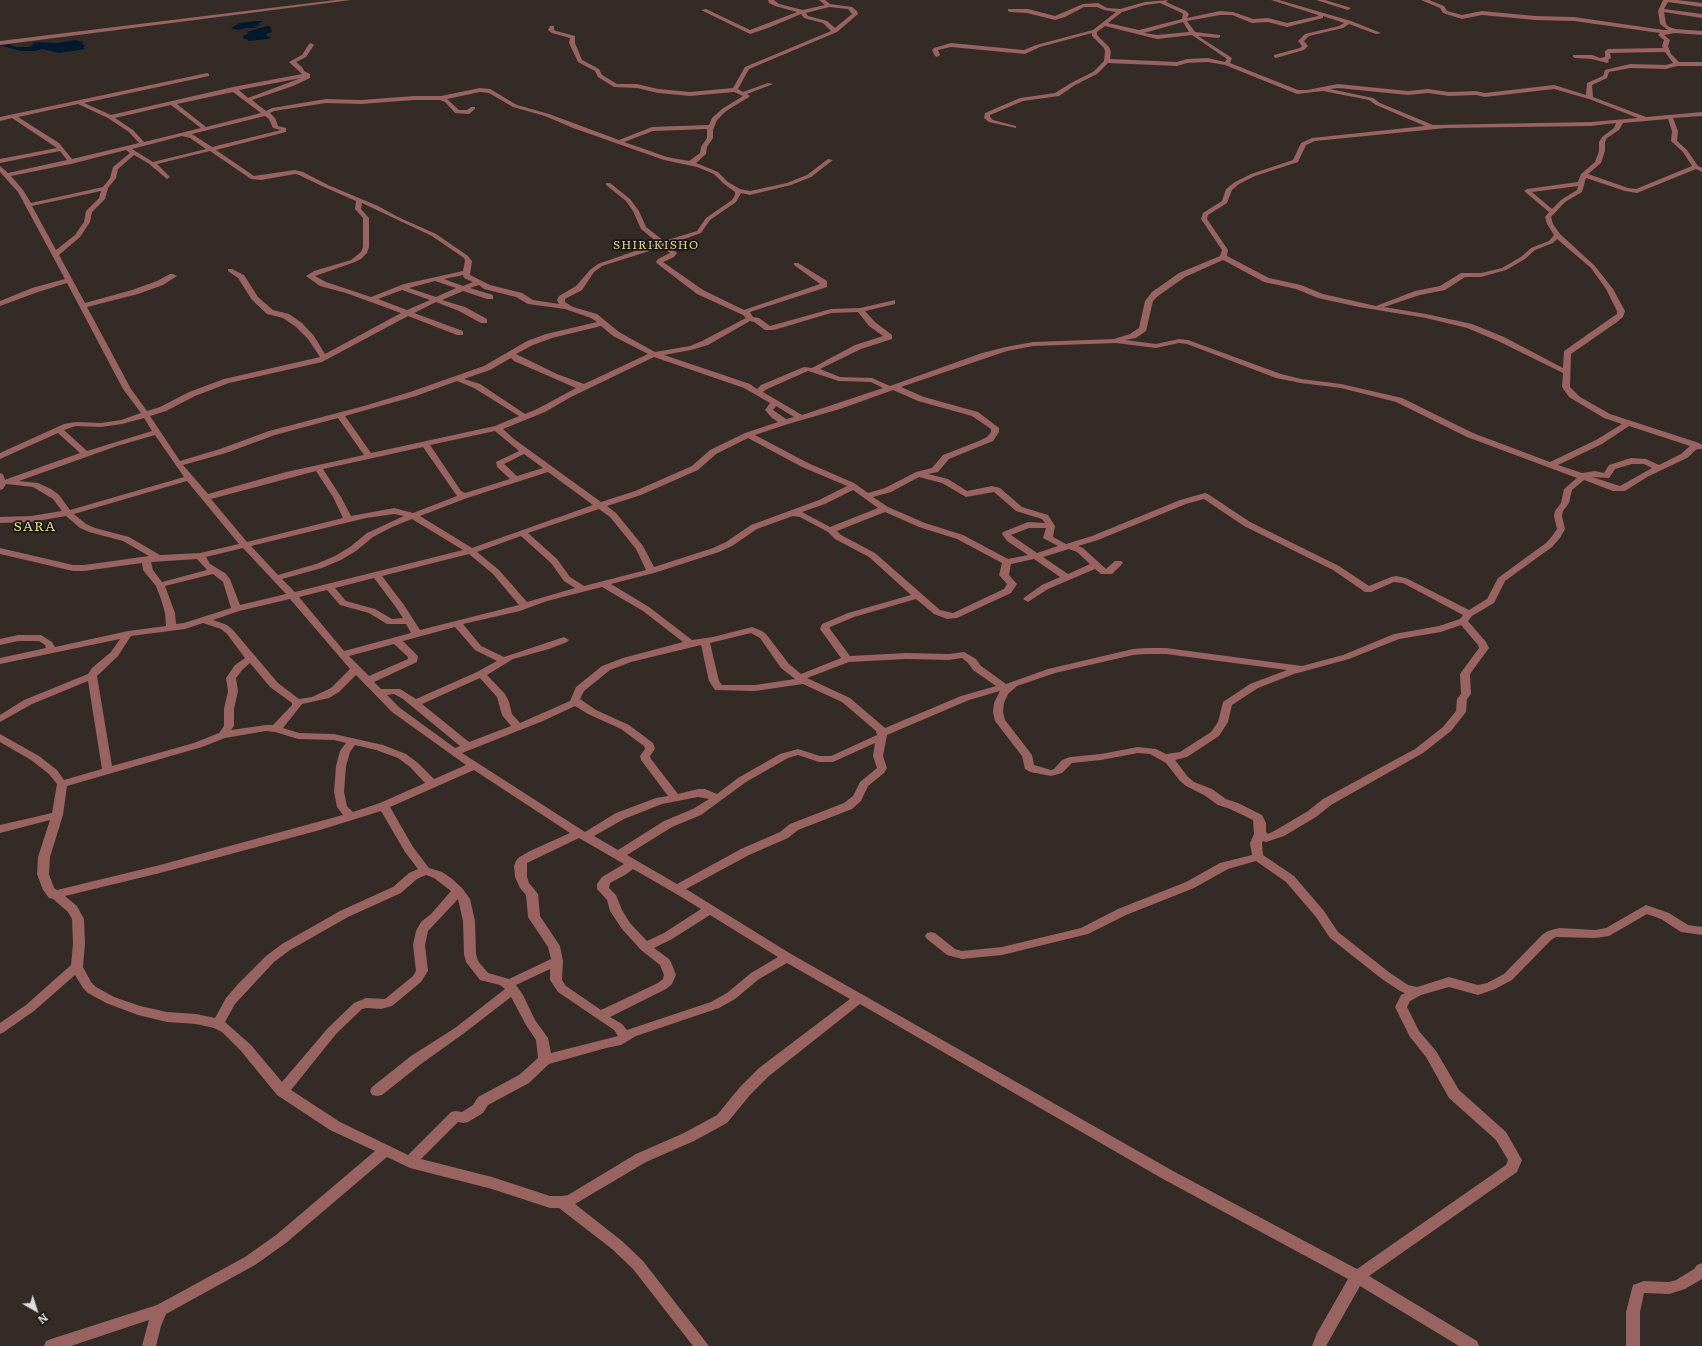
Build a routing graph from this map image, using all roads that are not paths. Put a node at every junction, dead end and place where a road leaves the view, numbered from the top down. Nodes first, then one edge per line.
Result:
1 (348, 0) edge
2 (771, 0) edge
3 (822, 0) edge
4 (1174, 0) edge
5 (1274, 0) edge
6 (1319, 0) edge
7 (1424, 0) edge
8 (1666, 0) edge
9 (1161, 2) junction
10 (1702, 4) edge
11 (829, 5) junction
12 (1348, 8) dead end
13 (704, 10) dead end
14 (1010, 10) dead end
15 (1662, 10) junction
16 (1120, 11) junction
17 (802, 12) junction
18 (1320, 14) junction
19 (1702, 16) edge
20 (1184, 20) junction
21 (1350, 22) junction
22 (1104, 24) junction
23 (552, 27) dead end
24 (834, 31) junction
25 (1095, 31) junction
26 (1675, 31) junction
27 (1135, 32) junction
28 (1665, 32) junction
29 (1192, 33) junction
30 (1378, 33) dead end
31 (1702, 33) edge
32 (1218, 36) dead end
33 (0, 43) edge
34 (311, 45) dead end
35 (1667, 50) junction
36 (937, 55) dead end
37 (1276, 56) dead end
38 (1575, 56) dead end
39 (1601, 59) junction
40 (1107, 61) junction
41 (1227, 64) junction
42 (1677, 64) junction
43 (1702, 64) edge
44 (1626, 66) junction
45 (308, 75) junction
46 (207, 76) dead end
47 (770, 84) dead end
48 (1322, 89) junction
49 (233, 90) junction
50 (736, 90) junction
51 (744, 93) junction
52 (441, 98) junction
53 (1590, 98) junction
54 (247, 100) junction
55 (78, 102) junction
56 (172, 103) junction
57 (473, 108) dead end
58 (265, 113) junction
59 (1702, 114) edge
60 (13, 116) junction
61 (110, 117) junction
62 (1670, 117) junction
63 (0, 119) edge
64 (1649, 120) junction
65 (1620, 122) junction
66 (712, 127) junction
67 (1014, 127) dead end
68 (205, 128) junction
69 (1434, 128) junction
70 (183, 134) junction
71 (620, 142) junction
72 (143, 144) junction
73 (127, 148) junction
74 (61, 149) junction
75 (211, 149) junction
76 (134, 152) junction
77 (830, 160) dead end
78 (0, 161) edge
79 (70, 162) junction
80 (691, 163) junction
81 (152, 164) junction
82 (1699, 169) edge
83 (4, 171) edge
84 (1582, 175) junction
85 (167, 177) dead end
86 (608, 184) dead end
87 (1580, 184) junction
88 (105, 188) junction
89 (738, 191) junction
90 (359, 201) junction
91 (29, 206) junction
92 (1552, 212) junction
93 (1557, 235) junction
94 (664, 244) junction
95 (55, 254) junction
96 (1223, 257) junction
97 (796, 264) dead end
98 (230, 270) dead end
99 (466, 272) junction
100 (173, 276) dead end
101 (434, 279) junction
102 (69, 280) junction
103 (478, 283) junction
104 (402, 288) junction
105 (464, 288) junction
106 (490, 297) dead end
107 (372, 299) junction
108 (435, 300) junction
109 (892, 302) dead end
110 (0, 304) edge
111 (83, 306) junction
112 (565, 307) junction
113 (1374, 308) junction
114 (860, 310) junction
115 (408, 313) junction
116 (748, 316) junction
117 (484, 321) dead end
118 (603, 323) junction
119 (460, 333) dead end
120 (1114, 341) junction
121 (511, 354) junction
122 (654, 354) junction
123 (324, 357) junction
124 (813, 370) junction
125 (1567, 372) junction
126 (458, 379) junction
127 (891, 387) junction
128 (580, 388) junction
129 (758, 392) junction
130 (775, 402) junction
131 (146, 415) junction
132 (340, 415) junction
133 (525, 417) junction
134 (800, 418) junction
135 (785, 422) junction
136 (1628, 423) junction
137 (498, 428) junction
138 (59, 430) junction
139 (158, 432) junction
140 (748, 435) junction
141 (426, 445) junction
142 (1699, 446) edge
143 (525, 451) junction
144 (0, 453) edge
145 (86, 454) junction
146 (369, 456) junction
147 (178, 464) junction
148 (1551, 465) junction
149 (318, 468) junction
150 (1658, 468) junction
151 (548, 469) junction
152 (918, 474) junction
153 (1583, 476) junction
154 (188, 478) junction
155 (515, 479) junction
156 (2, 482) edge
157 (854, 487) junction
158 (464, 496) junction
159 (865, 496) junction
160 (205, 498) junction
161 (599, 506) junction
162 (885, 508) junction
163 (68, 513) junction
164 (793, 513) junction
165 (411, 516) junction
166 (348, 519) junction
167 (0, 520) edge
168 (1051, 526) junction
169 (831, 530) junction
170 (523, 533) junction
171 (245, 544) junction
172 (1067, 546) junction
173 (0, 551) edge
174 (471, 551) junction
175 (1036, 555) junction
176 (200, 556) junction
177 (158, 558) junction
178 (146, 560) junction
179 (1007, 562) junction
180 (1118, 563) dead end
181 (1097, 565) junction
182 (213, 571) junction
183 (651, 571) junction
184 (376, 574) junction
185 (277, 578) junction
186 (1067, 578) junction
187 (604, 584) junction
188 (160, 585) junction
189 (329, 587) junction
190 (583, 589) junction
191 (293, 596) junction
192 (917, 596) junction
193 (1028, 599) dead end
194 (525, 606) junction
195 (236, 609) junction
196 (1466, 618) junction
197 (203, 620) junction
198 (408, 621) junction
199 (457, 623) junction
200 (171, 628) junction
201 (128, 634) junction
202 (417, 634) junction
203 (396, 640) junction
204 (564, 640) dead end
205 (0, 642) edge
206 (705, 642) junction
207 (690, 644) junction
208 (51, 650) junction
209 (342, 655) junction
210 (251, 658) junction
211 (847, 659) junction
212 (503, 660) junction
213 (0, 661) edge
214 (1304, 669) junction
215 (355, 670) junction
216 (481, 674) junction
217 (92, 676) junction
218 (801, 680) junction
219 (367, 681) junction
220 (1008, 685) junction
221 (376, 692) junction
222 (297, 702) junction
223 (576, 702) junction
224 (416, 703) junction
225 (0, 719) edge
226 (518, 727) junction
227 (276, 729) junction
228 (882, 734) junction
229 (223, 735) junction
230 (0, 738) edge
231 (353, 741) junction
232 (467, 746) junction
233 (454, 752) junction
234 (1165, 758) junction
235 (475, 765) junction
236 (108, 771) junction
237 (62, 784) junction
238 (433, 785) junction
239 (676, 798) junction
240 (718, 798) junction
241 (384, 806) junction
242 (57, 815) junction
243 (351, 816) junction
244 (0, 829) edge
245 (582, 834) junction
246 (1260, 834) junction
247 (617, 856) junction
248 (1258, 858) junction
249 (632, 863) junction
250 (426, 871) junction
251 (677, 889) junction
252 (458, 891) junction
253 (53, 895) junction
254 (709, 910) junction
255 (1702, 931) edge
256 (931, 936) dead end
257 (645, 947) junction
258 (787, 957) junction
259 (557, 961) junction
260 (77, 967) junction
261 (510, 987) junction
262 (1417, 992) junction
263 (859, 998) junction
264 (600, 1016) junction
265 (218, 1024) junction
266 (0, 1029) edge
267 (625, 1036) junction
268 (545, 1060) junction
269 (282, 1091) junction
270 (377, 1091) dead end
271 (385, 1151) junction
272 (410, 1162) junction
273 (562, 1202) junction
274 (1702, 1269) edge
275 (1357, 1277) junction
276 (161, 1310) junction
277 (51, 1346) edge
278 (149, 1346) edge
279 (702, 1346) edge
280 (1319, 1346) edge
281 (1472, 1346) edge
282 (1633, 1346) edge

1 - 33 street
2 - 17 street
3 - 11 street
4 - 9 street
5 - 18 street
6 - 12 street
7 - 28 street
8 - 10 street
8 - 15 street
9 - 16 street
9 - 20 street
11 - 17 street
11 - 24 street
13 - 17 street
14 - 16 street
15 - 19 street
15 - 26 street
16 - 22 street
17 - 24 street
18 - 20 street
18 - 21 street
20 - 27 street
20 - 29 street
21 - 30 street
21 - 37 street
22 - 25 street
22 - 27 street
23 - 50 street
24 - 50 street
25 - 36 street
25 - 40 street
26 - 28 street
26 - 31 street
27 - 29 street
28 - 35 street
29 - 32 street
29 - 41 street
34 - 45 street
35 - 39 street
35 - 42 street
38 - 39 street
39 - 44 street
40 - 41 street
40 - 67 street
41 - 48 street
42 - 43 street
42 - 44 street
44 - 53 street
45 - 49 street
45 - 54 street
46 - 55 street
47 - 51 street
48 - 53 street
48 - 69 street
49 - 54 street
49 - 56 street
50 - 51 street
51 - 66 street
52 - 57 street
52 - 58 street
52 - 71 street
53 - 64 street
54 - 58 street
55 - 60 street
55 - 61 street
56 - 61 street
56 - 68 street
58 - 68 street
58 - 75 street
59 - 62 street
60 - 63 street
60 - 74 street
61 - 72 street
62 - 64 street
62 - 82 street
64 - 65 street
65 - 69 street
65 - 84 street
66 - 71 street
66 - 80 street
68 - 70 street
69 - 96 street
70 - 72 street
70 - 75 street
71 - 80 street
72 - 73 street
73 - 76 street
73 - 79 street
74 - 78 street
74 - 79 street
75 - 81 street
75 - 90 street
76 - 81 street
76 - 88 street
77 - 89 street
79 - 83 street
80 - 89 street
81 - 85 street
82 - 84 street
83 - 91 street
84 - 87 street
86 - 94 street
87 - 92 street
87 - 92 street
88 - 91 street
88 - 95 street
89 - 94 street
90 - 99 street
90 - 107 street
91 - 95 street
92 - 93 street
93 - 113 street
93 - 125 street
94 - 112 street
94 - 116 street
95 - 102 street
96 - 113 street
96 - 120 street
97 - 116 street
98 - 123 street
99 - 101 street
99 - 103 street
100 - 111 street
101 - 104 street
101 - 105 street
102 - 110 street
102 - 111 street
103 - 105 street
103 - 112 street
104 - 107 street
104 - 108 street
105 - 106 street
105 - 108 street
107 - 115 street
108 - 115 street
108 - 117 street
109 - 114 street
111 - 131 street
112 - 118 street
113 - 125 street
114 - 116 street
114 - 124 street
115 - 119 street
115 - 123 street
116 - 122 street
118 - 121 street
118 - 122 street
120 - 127 street
120 - 148 street
121 - 126 street
121 - 128 street
122 - 128 street
122 - 129 street
123 - 131 street
124 - 127 street
124 - 129 street
125 - 136 street
126 - 132 street
126 - 133 street
127 - 134 street
127 - 152 street
128 - 133 street
129 - 130 street
130 - 134 street
130 - 135 street
131 - 138 street
131 - 139 street
132 - 146 street
132 - 147 street
133 - 137 street
134 - 135 street
135 - 140 street
136 - 142 street
136 - 148 street
137 - 141 street
137 - 143 street
138 - 144 street
138 - 145 street
139 - 145 street
139 - 147 street
140 - 157 street
140 - 161 street
141 - 146 street
141 - 158 street
142 - 150 street
143 - 151 street
143 - 155 street
145 - 156 street
146 - 149 street
147 - 154 street
148 - 153 street
149 - 160 street
149 - 166 street
150 - 153 street
150 - 153 street
151 - 155 street
151 - 161 street
152 - 159 street
152 - 168 street
153 - 196 street
154 - 160 street
154 - 163 street
155 - 158 street
156 - 163 street
157 - 159 street
157 - 164 street
158 - 165 street
159 - 162 street
160 - 171 street
161 - 170 street
161 - 183 street
162 - 169 street
162 - 179 street
163 - 167 street
163 - 177 street
164 - 169 street
164 - 183 street
165 - 166 street
165 - 174 street
165 - 185 street
166 - 171 street
168 - 172 street
168 - 175 street
169 - 192 street
170 - 174 street
170 - 190 street
171 - 176 street
171 - 185 street
172 - 175 street
172 - 181 street
172 - 196 street
173 - 178 street
174 - 184 street
174 - 194 street
175 - 179 street
175 - 186 street
176 - 177 street
176 - 182 street
177 - 178 street
178 - 188 street
179 - 192 street
180 - 181 street
181 - 186 street
182 - 188 street
182 - 195 street
183 - 187 street
184 - 189 street
184 - 198 street
185 - 191 street
186 - 193 street
187 - 190 street
187 - 207 street
188 - 200 street
189 - 191 street
189 - 198 street
190 - 194 street
191 - 195 street
191 - 209 street
192 - 211 street
194 - 199 street
195 - 197 street
196 - 214 street
196 - 246 street
197 - 200 street
197 - 210 street
198 - 202 street
199 - 202 street
199 - 212 street
200 - 201 street
201 - 208 street
201 - 217 street
202 - 203 street
203 - 209 street
203 - 219 street
204 - 212 street
205 - 208 street
206 - 207 street
206 - 218 street
206 - 218 street
207 - 223 street
208 - 213 street
209 - 215 street
210 - 222 street
210 - 229 street
211 - 218 street
211 - 220 street
212 - 216 street
214 - 220 street
214 - 234 street
215 - 219 street
215 - 222 street
216 - 224 street
216 - 226 street
217 - 225 street
217 - 236 street
218 - 228 street
219 - 221 street
220 - 228 street
220 - 234 street
221 - 224 street
221 - 233 street
222 - 227 street
223 - 226 street
223 - 239 street
224 - 232 street
226 - 232 street
227 - 229 street
227 - 231 street
228 - 240 street
228 - 251 street
229 - 236 street
230 - 237 street
231 - 238 street
231 - 243 street
232 - 233 street
233 - 235 street
234 - 246 street
235 - 238 street
235 - 245 street
236 - 237 street
237 - 242 street
238 - 241 street
239 - 240 street
239 - 245 street
240 - 247 street
241 - 243 street
241 - 250 street
242 - 244 street
242 - 253 street
243 - 253 street
245 - 247 street
245 - 259 street
246 - 248 street
247 - 249 street
248 - 256 street
248 - 262 street
249 - 251 street
249 - 257 street
250 - 252 street
250 - 265 street
251 - 254 street
252 - 261 street
252 - 269 street
253 - 260 street
254 - 257 street
254 - 258 street
255 - 262 street
257 - 264 street
258 - 263 street
258 - 267 street
259 - 261 street
259 - 264 street
260 - 265 street
260 - 266 street
261 - 268 street
261 - 270 street
262 - 275 street
263 - 273 street
263 - 275 street
264 - 267 street
265 - 269 street
267 - 268 street
268 - 272 street
269 - 271 street
271 - 272 street
271 - 276 street
272 - 273 street
273 - 279 street
274 - 282 street
275 - 280 street
275 - 281 street
276 - 277 street
276 - 278 street

